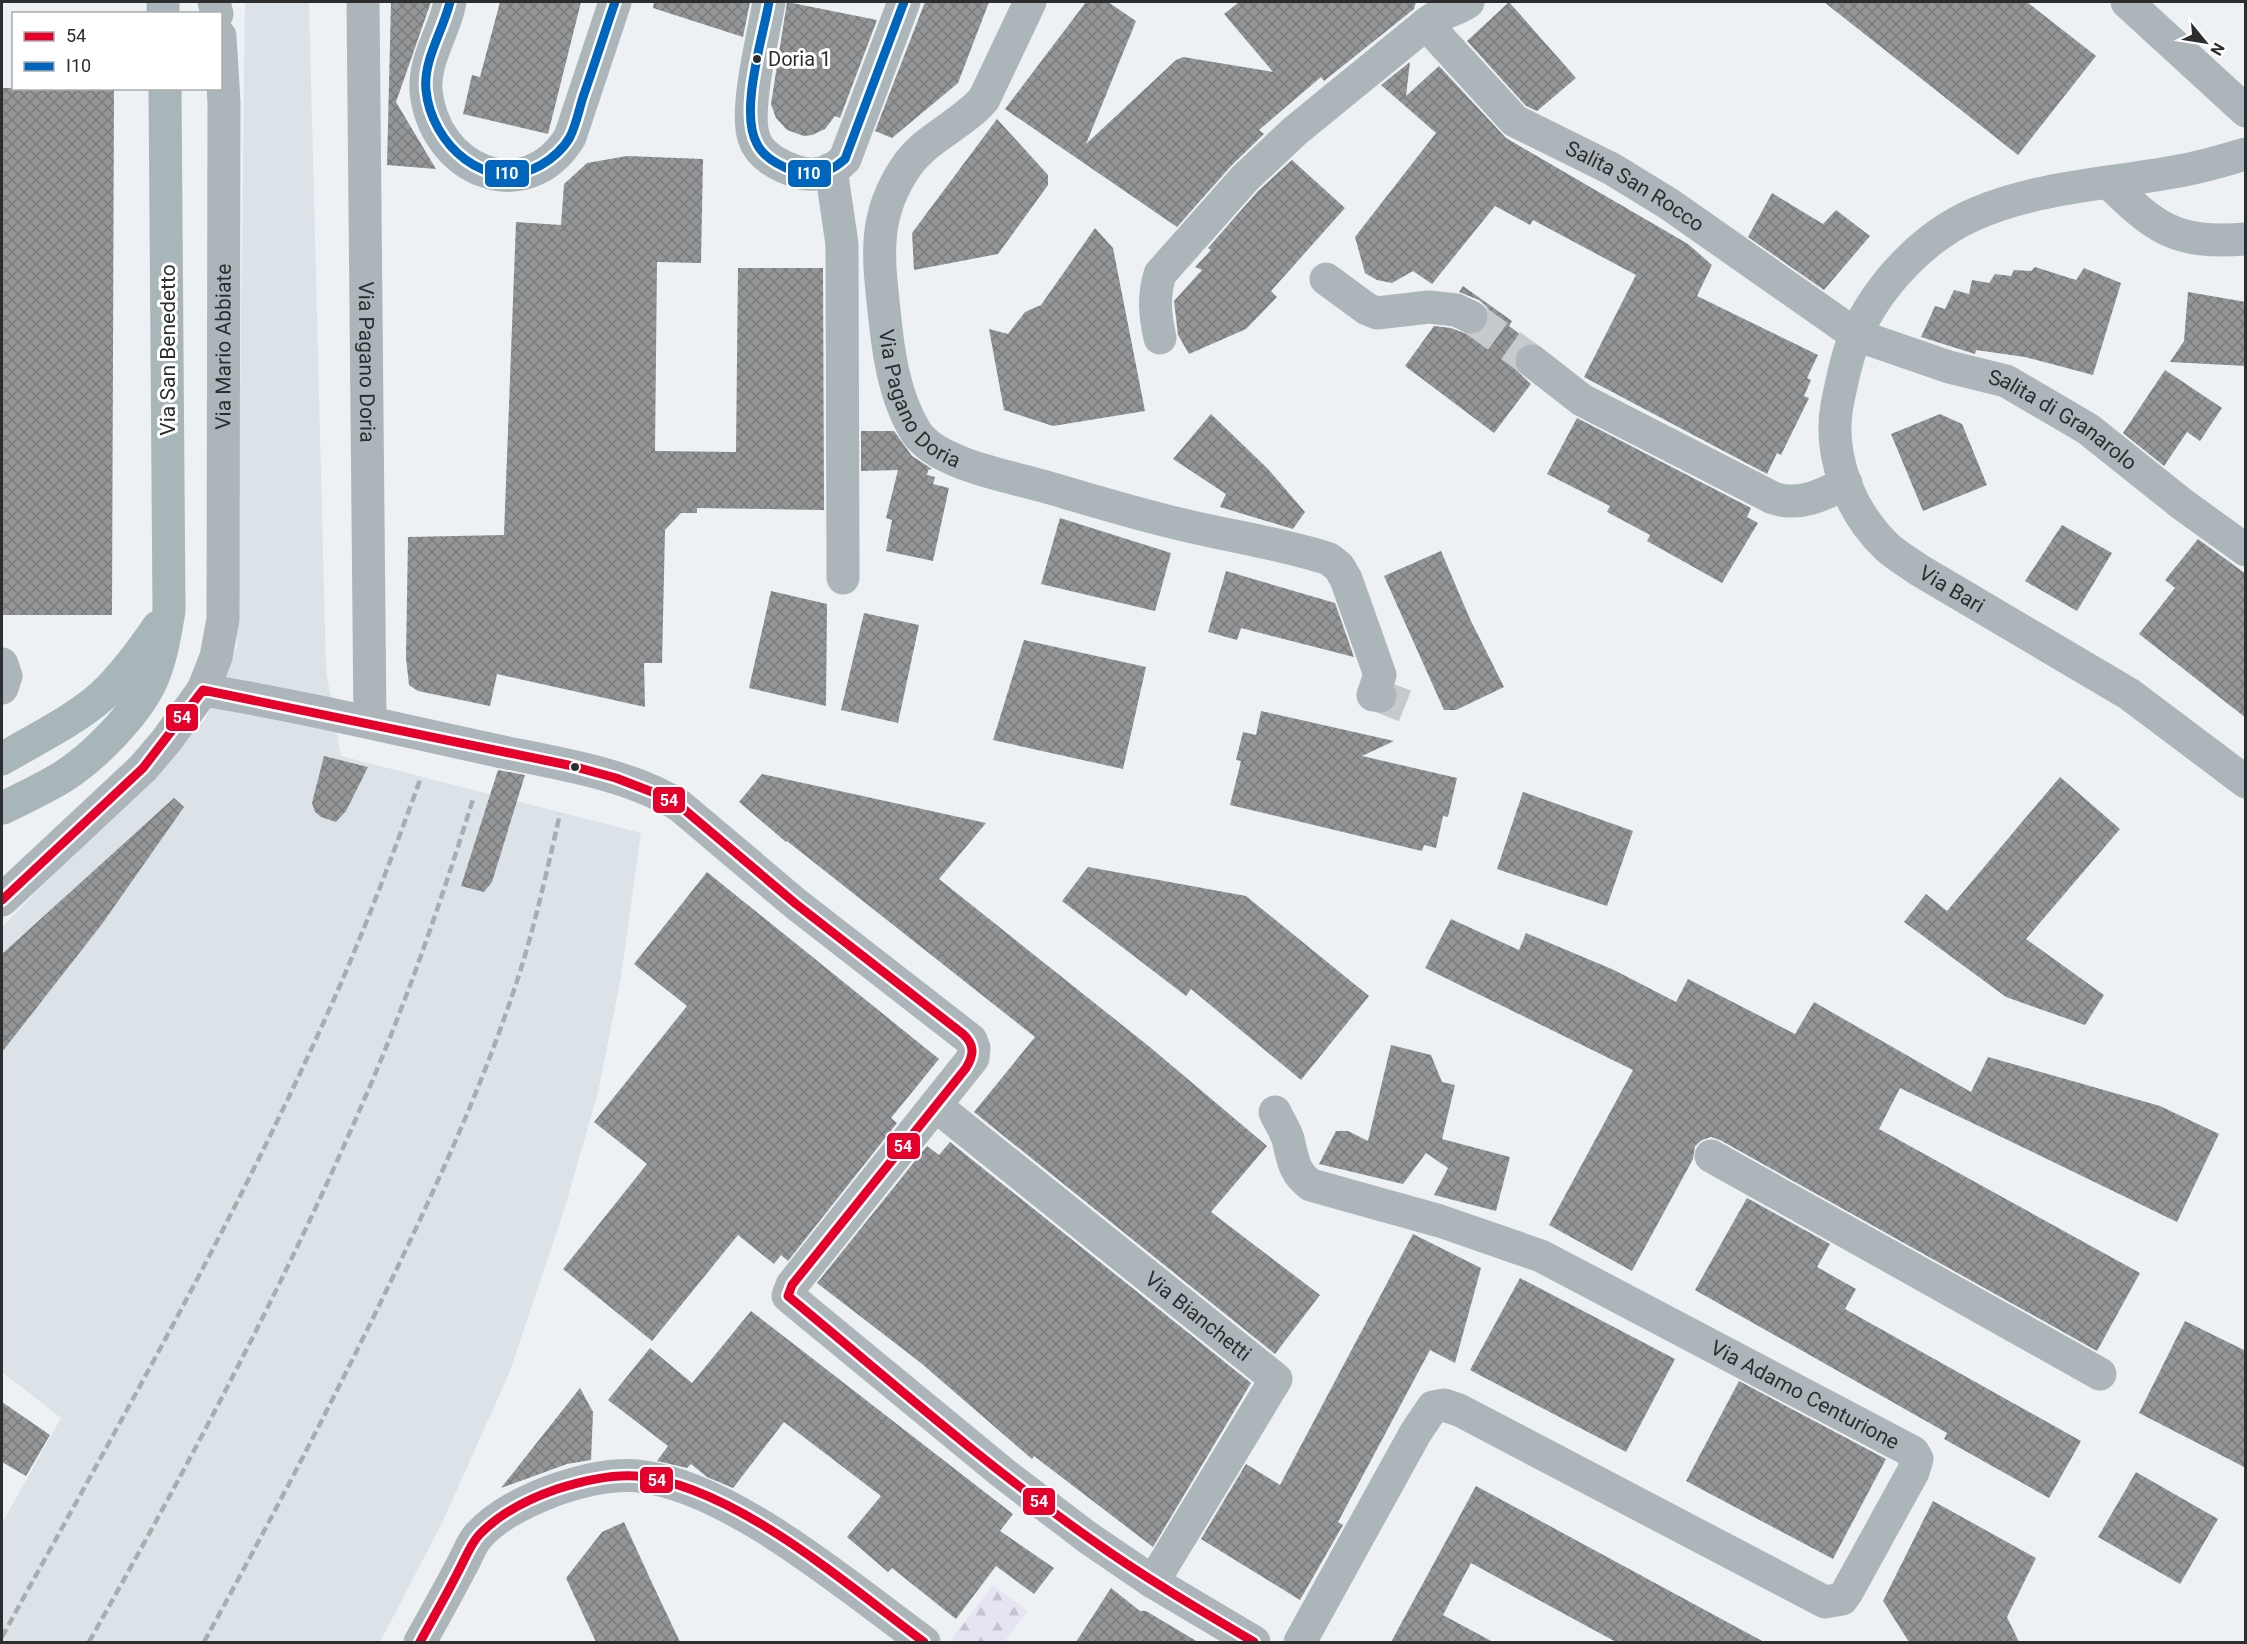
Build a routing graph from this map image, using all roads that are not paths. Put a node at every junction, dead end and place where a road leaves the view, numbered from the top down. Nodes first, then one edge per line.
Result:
1 (363, 2) edge
2 (450, 2) edge
3 (615, 2) edge
4 (769, 2) edge
5 (904, 2) edge
6 (1030, 2) edge
7 (1468, 2) edge
8 (2127, 2) edge
9 (1426, 24) junction
10 (222, 69) edge
11 (165, 90) edge
12 (2246, 111) edge
13 (2246, 154) edge
14 (831, 169) junction
15 (2108, 182) junction
16 (2238, 245) edge
17 (1326, 279) dead end
18 (1471, 317) tunnel mouth
19 (1856, 335) junction
20 (1160, 338) dead end
21 (1532, 361) tunnel mouth
22 (1846, 483) junction
23 (2246, 550) edge
24 (843, 578) dead end
25 (169, 611) junction
26 (2, 664) edge
27 (2, 688) edge
28 (213, 692) junction
29 (1380, 696) dead end
30 (359, 720) junction
31 (2, 759) edge
32 (2246, 782) edge
33 (2, 801) edge
34 (2, 900) edge
35 (936, 1106) junction
36 (1275, 1112) dead end
37 (1711, 1156) dead end
38 (2100, 1374) dead end
39 (1153, 1582) junction
40 (420, 1642) edge
41 (924, 1642) edge
42 (1254, 1642) edge
43 (1300, 1642) edge

1 - 30 street, Via Pagano Doria
2 - 3 street
4 - 14 street
5 - 14 street
6 - 29 street, Via Pagano Doria
7 - 9 street
8 - 12 street
9 - 19 street, Salita San Rocco
9 - 20 street
10 - 28 street, Via Mario Abbiate
11 - 25 main road, Via San Benedetto
13 - 15 street, Via Bari
14 - 24 street
15 - 16 street
15 - 19 street, Via Bari
17 - 18 street
19 - 22 street, Via Bari
19 - 23 street, Salita di Granarolo
21 - 22 street
22 - 32 street, Via Bari
25 - 31 main road
25 - 33 main road, Via San Benedetto
26 - 27 street
28 - 30 street
28 - 34 street, Via Mario Abbiate
30 - 35 street
35 - 39 street, Via Bianchetti
35 - 39 street
36 - 43 street, Via Adamo Centurione
37 - 38 street
39 - 42 street
40 - 41 street

